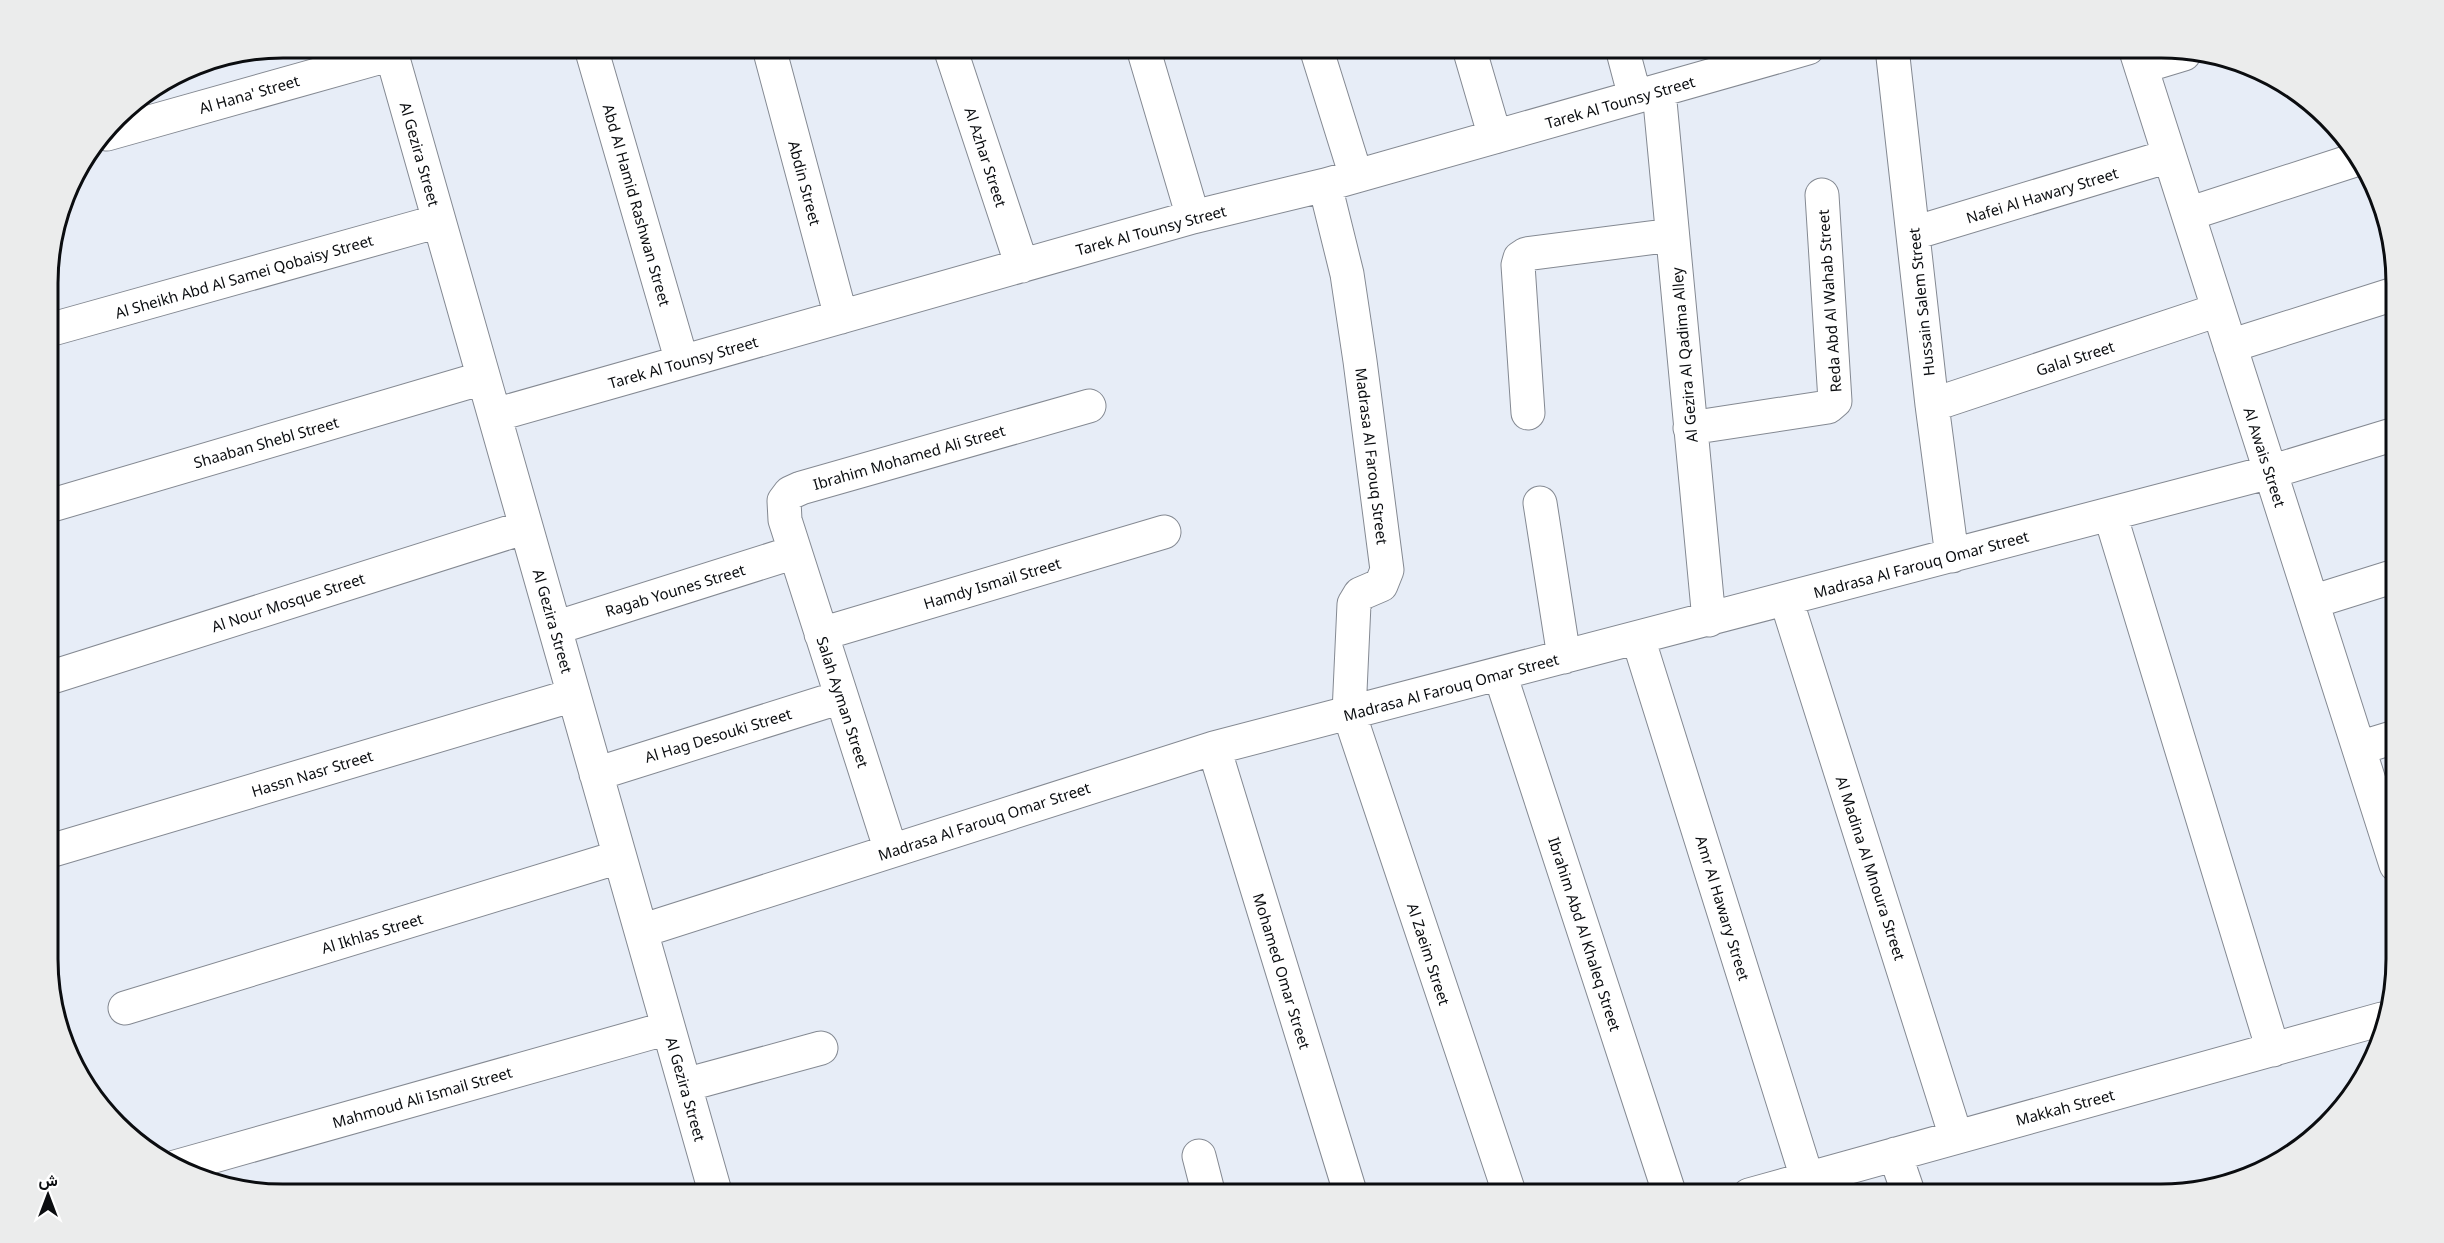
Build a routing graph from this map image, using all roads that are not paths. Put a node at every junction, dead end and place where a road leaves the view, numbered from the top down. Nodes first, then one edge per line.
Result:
1 (367, 58) edge
2 (393, 58) edge
3 (594, 58) edge
4 (772, 58) edge
5 (953, 58) edge
6 (1146, 58) edge
7 (1318, 58) edge
8 (1472, 58) edge
9 (1627, 58) edge
10 (1766, 58) edge
11 (1893, 58) edge
12 (2138, 58) edge
13 (1647, 94) junction
14 (118, 131) edge
15 (1495, 137) junction
16 (2169, 156) junction
17 (2350, 162) edge
18 (1341, 181) junction
19 (1822, 195) dead end
20 (2188, 214) junction
21 (1193, 217) junction
22 (439, 221) junction
23 (1914, 233) junction
24 (1672, 235) junction
25 (1022, 266) junction
26 (2385, 297) edge
27 (2218, 310) junction
28 (841, 317) junction
29 (58, 327) edge
30 (2230, 346) junction
31 (682, 362) junction
32 (483, 378) junction
33 (1932, 405) junction
34 (1089, 406) dead end
35 (1528, 413) dead end
36 (495, 415) junction
37 (1690, 428) junction
38 (2385, 437) edge
39 (2270, 472) junction
40 (58, 503) edge
41 (1540, 503) dead end
42 (2110, 514) junction
43 (526, 527) junction
44 (1164, 532) dead end
45 (795, 552) junction
46 (1952, 556) junction
47 (2385, 579) edge
48 (1786, 599) junction
49 (2312, 602) junction
50 (1709, 620) junction
51 (555, 628) junction
52 (820, 634) junction
53 (1638, 638) junction
54 (1564, 657) junction
55 (1500, 674) junction
56 (58, 675) edge
57 (574, 695) junction
58 (841, 697) junction
59 (1349, 713) junction
60 (2385, 740) edge
61 (2359, 747) junction
62 (1214, 748) junction
63 (596, 774) junction
64 (2385, 830) edge
65 (58, 849) edge
66 (891, 851) junction
67 (620, 856) junction
68 (641, 931) junction
69 (125, 1008) dead end
70 (2377, 1020) edge
71 (668, 1028) junction
72 (821, 1048) dead end
73 (2273, 1050) junction
74 (685, 1085) junction
75 (1956, 1137) junction
76 (1895, 1154) junction
77 (1199, 1156) dead end
78 (196, 1166) edge
79 (1807, 1178) junction
80 (713, 1184) edge
81 (1206, 1184) edge
82 (1348, 1184) edge
83 (1506, 1184) edge
84 (1666, 1184) edge
85 (1787, 1184) edge
86 (1905, 1184) edge

1 - 14 street, Al Hana' Street
2 - 22 street, Al Gezira Street
3 - 31 street, Abd Al Hamid Rashwan Street
4 - 28 street, Abdin Street
5 - 25 street, Al Azhar Street
6 - 21 street
7 - 18 street, Madrasa Al Farouq Street
8 - 15 street
9 - 13 street, Al Gezira Al Qadima Alley
10 - 13 street, Tarek Al Tounsy Street
11 - 23 street, Hussain Salem Street
12 - 16 street, Al Awais Street
13 - 15 street, Tarek Al Tounsy Street
13 - 24 street, Al Gezira Al Qadima Alley
15 - 18 street, Tarek Al Tounsy Street
16 - 20 street, Al Awais Street
16 - 23 street, Nafei Al Hawary Street
17 - 20 street
18 - 21 street, Tarek Al Tounsy Street
18 - 59 street, Madrasa Al Farouq Street
19 - 37 street, Reda Abd Al Wahab Street
20 - 27 street, Al Awais Street
21 - 25 street, Tarek Al Tounsy Street
22 - 29 street, Al Sheikh Abd Al Samei Qobaisy Street
22 - 32 street, Al Gezira Street
23 - 33 street, Hussain Salem Street
24 - 35 street
24 - 37 street, Al Gezira Al Qadima Alley
25 - 28 street, Tarek Al Tounsy Street
26 - 30 street
27 - 30 street, Al Awais Street
27 - 33 street, Galal Street
28 - 31 street, Tarek Al Tounsy Street
30 - 39 street, Al Awais Street
31 - 36 street, Tarek Al Tounsy Street
32 - 36 street, Al Gezira Street
32 - 40 street, Shaaban Shebl Street
33 - 46 street, Hussain Salem Street
34 - 45 street, Ibrahim Mohamed Ali Street
36 - 43 street, Al Gezira Street
37 - 50 street, Al Gezira Al Qadima Alley
38 - 39 street, Madrasa Al Farouq Omar Street
39 - 42 street, Madrasa Al Farouq Omar Street
39 - 49 street, Al Awais Street
41 - 54 street
42 - 46 street, Madrasa Al Farouq Omar Street
42 - 73 street
43 - 51 street, Al Gezira Street
43 - 56 street, Al Nour Mosque Street
44 - 52 street, Hamdy Ismail Street
45 - 51 street, Ragab Younes Street
45 - 52 street, Salah Ayman Street
46 - 48 street, Madrasa Al Farouq Omar Street
47 - 49 street
48 - 50 street, Madrasa Al Farouq Omar Street
48 - 75 street, Al Madina Al Mnoura Street
49 - 61 street, Al Awais Street
50 - 53 street, Madrasa Al Farouq Omar Street
51 - 57 street, Al Gezira Street
52 - 58 street, Salah Ayman Street
53 - 54 street, Madrasa Al Farouq Omar Street
53 - 79 street, Amr Al Hawary Street
54 - 55 street, Madrasa Al Farouq Omar Street
55 - 59 street, Madrasa Al Farouq Omar Street
55 - 84 street, Ibrahim Abd Al Khaleq Street
57 - 63 street, Al Gezira Street
57 - 65 street, Hassn Nasr Street
58 - 63 street, Al Hag Desouki Street
58 - 66 street, Salah Ayman Street
59 - 62 street, Madrasa Al Farouq Omar Street
59 - 83 street, Al Zaeim Street
60 - 61 street
61 - 64 street, Al Awais Street
62 - 66 street, Madrasa Al Farouq Omar Street
62 - 82 street, Mohamed Omar Street
63 - 67 street, Al Gezira Street
66 - 68 street, Madrasa Al Farouq Omar Street
67 - 68 street, Al Gezira Street
67 - 69 street, Al Ikhlas Street
68 - 71 street, Al Gezira Street
70 - 73 street, Makkah Street
71 - 74 street, Al Gezira Street
71 - 78 street, Mahmoud Ali Ismail Street
72 - 74 street
73 - 75 street, Makkah Street
74 - 80 street, Al Gezira Street
75 - 76 street, Makkah Street
76 - 79 street, Makkah Street
76 - 86 street
77 - 81 street
79 - 85 street, Makkah Street

